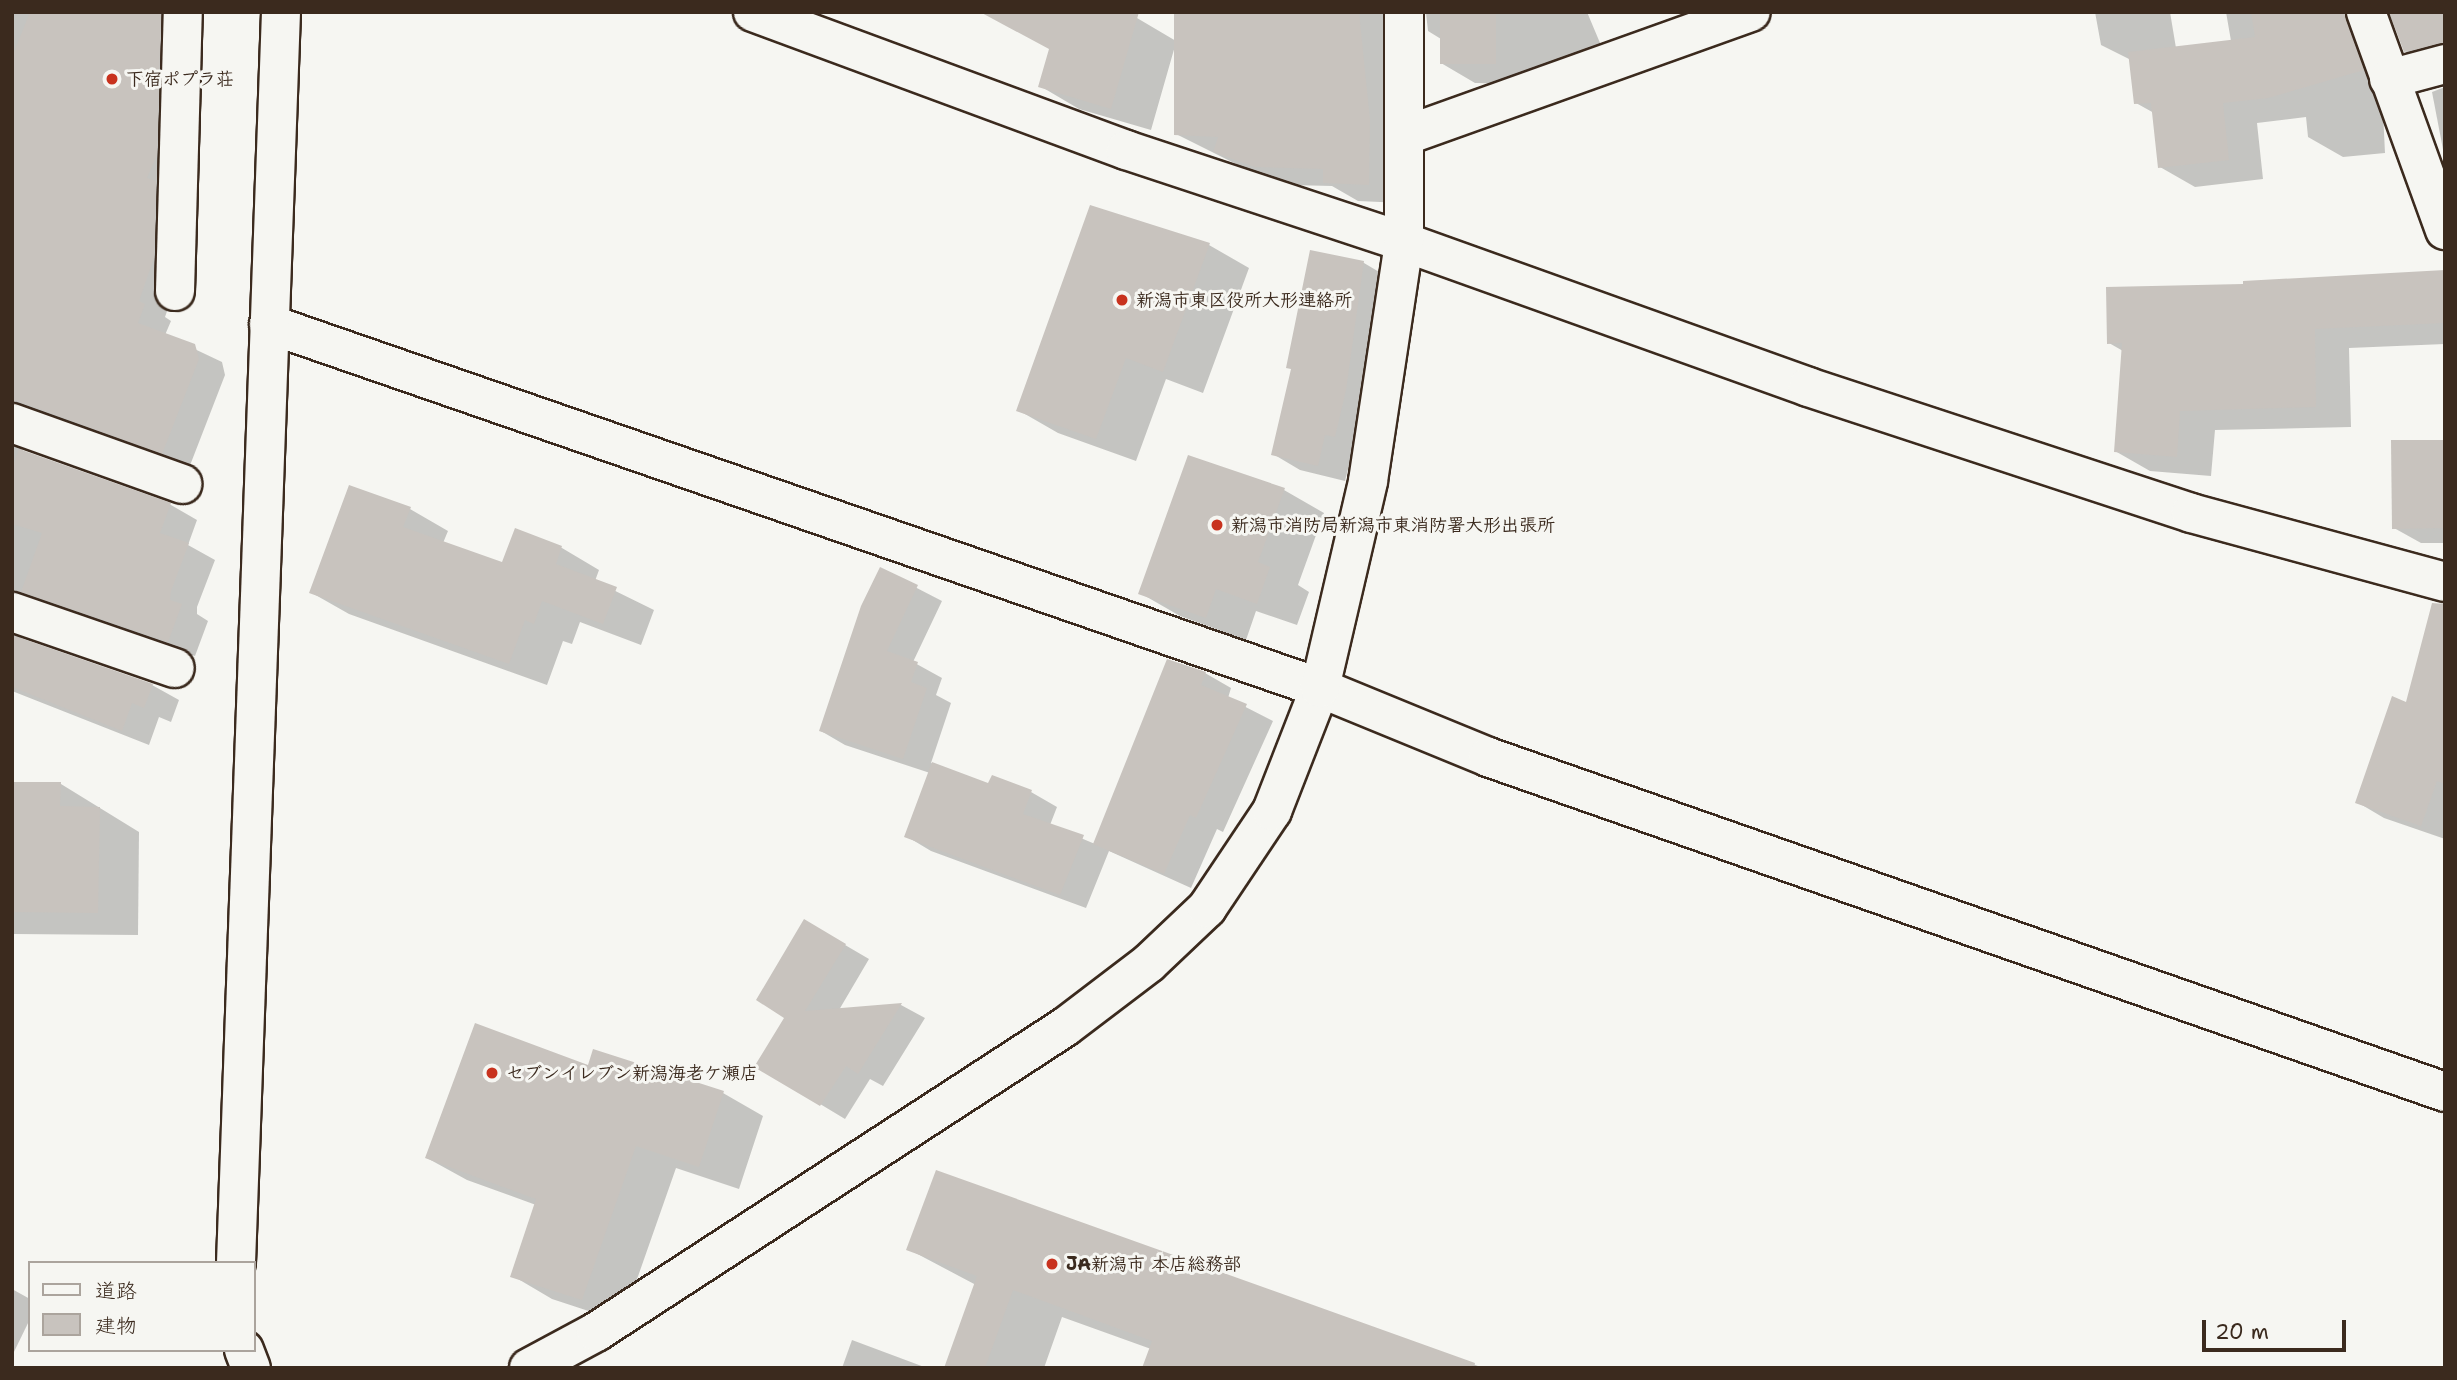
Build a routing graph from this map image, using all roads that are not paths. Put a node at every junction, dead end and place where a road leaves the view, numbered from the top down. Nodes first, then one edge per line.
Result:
1 (183, 12) edge
2 (281, 12) edge
3 (753, 12) edge
4 (1404, 12) edge
5 (1751, 12) edge
6 (2366, 12) edge
7 (2445, 64) edge
8 (2389, 79) junction
9 (1407, 135) junction
10 (2445, 230) edge
11 (1404, 242) junction
12 (175, 291) dead end
13 (269, 324) junction
14 (12, 423) edge
15 (182, 484) dead end
16 (2445, 582) edge
17 (12, 612) edge
18 (176, 668) dead end
19 (1320, 688) junction
20 (2445, 1092) edge
21 (236, 1261) edge
22 (529, 1368) edge

1 - 12 street
2 - 13 street
3 - 11 street
4 - 9 street
5 - 9 street
6 - 8 street
7 - 8 street
8 - 10 street
9 - 11 street
11 - 16 street
11 - 19 street
13 - 19 street
13 - 21 street
14 - 15 street
17 - 18 street
19 - 20 street
19 - 22 street

